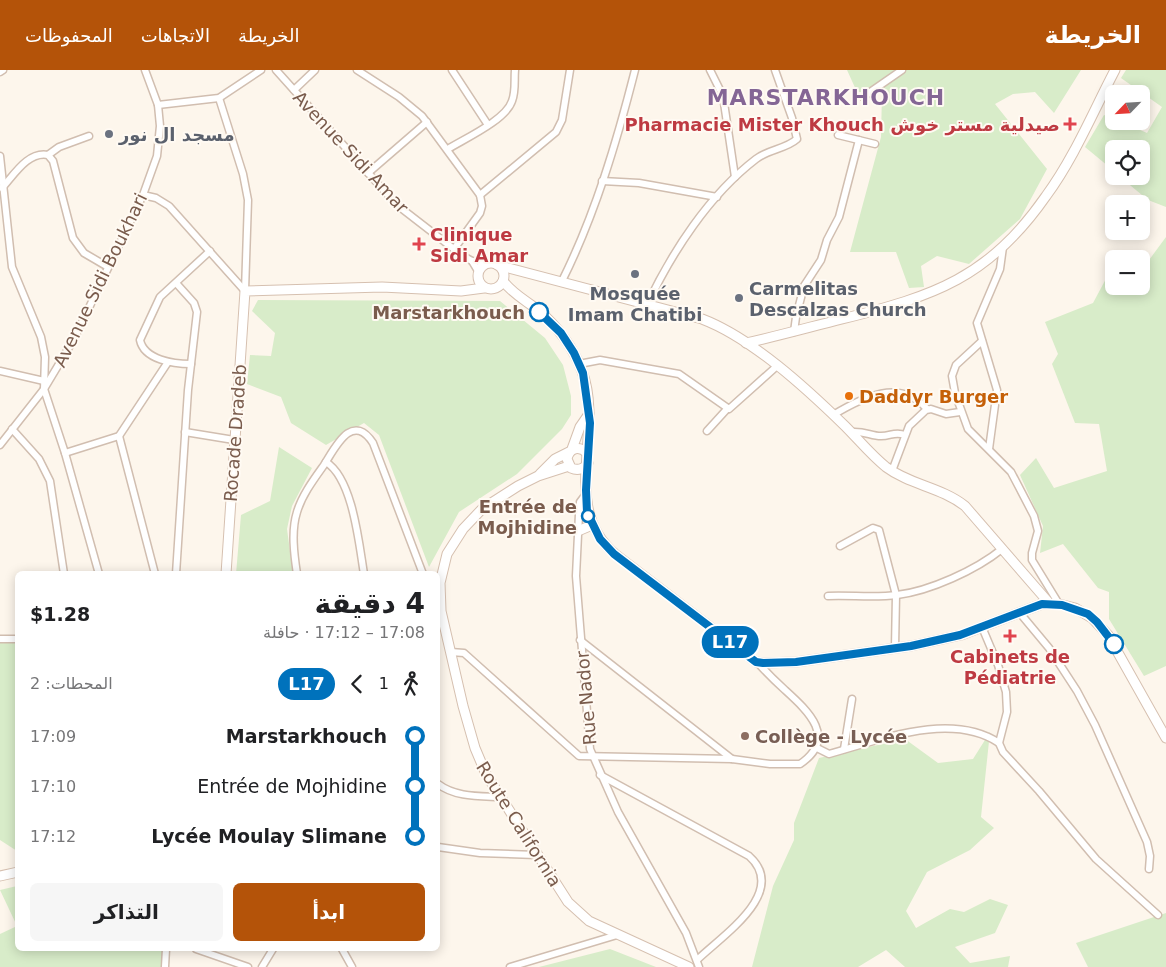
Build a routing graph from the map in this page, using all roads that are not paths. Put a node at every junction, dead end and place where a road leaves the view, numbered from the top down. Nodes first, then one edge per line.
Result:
1 (3, 70) edge
2 (145, 70) edge
3 (261, 70) edge
4 (276, 70) edge
5 (315, 70) edge
6 (357, 70) edge
7 (452, 70) edge
8 (570, 70) edge
9 (635, 70) edge
10 (710, 70) edge
11 (775, 70) edge
12 (902, 70) edge
13 (1115, 70) edge
14 (514, 71) edge
15 (0, 72) edge
16 (294, 90) junction
17 (863, 97) dead end
18 (219, 98) junction
19 (158, 105) junction
20 (427, 122) junction
21 (488, 125) junction
22 (838, 134) dead end
23 (88, 136) dead end
24 (859, 140) junction
25 (875, 144) dead end
26 (448, 150) junction
27 (48, 155) junction
28 (0, 156) edge
29 (368, 173) junction
30 (735, 177) junction
31 (602, 181) junction
32 (2, 188) junction
33 (143, 195) junction
34 (480, 195) junction
35 (717, 197) junction
36 (1003, 247) junction
37 (454, 249) junction
38 (210, 251) junction
39 (472, 262) junction
40 (493, 264) junction
41 (108, 267) junction
42 (520, 271) junction
43 (478, 275) junction
44 (503, 279) junction
45 (562, 280) junction
46 (176, 283) junction
47 (484, 288) junction
48 (495, 289) junction
49 (470, 290) junction
50 (245, 292) junction
51 (512, 293) junction
52 (647, 305) junction
53 (794, 332) junction
54 (982, 341) junction
55 (746, 343) junction
56 (168, 362) junction
57 (190, 364) junction
58 (579, 364) junction
59 (777, 366) junction
60 (0, 371) edge
61 (44, 381) junction
62 (44, 388) junction
63 (727, 408) junction
64 (927, 409) junction
65 (960, 412) junction
66 (589, 414) junction
67 (833, 415) junction
68 (12, 429) junction
69 (707, 431) dead end
70 (185, 432) junction
71 (852, 432) junction
72 (905, 435) junction
73 (119, 436) junction
74 (234, 440) junction
75 (0, 445) edge
76 (988, 449) junction
77 (570, 451) junction
78 (65, 453) junction
79 (587, 453) junction
80 (326, 462) junction
81 (588, 463) junction
82 (572, 467) junction
83 (892, 471) junction
84 (538, 476) junction
85 (586, 492) junction
86 (592, 525) junction
87 (578, 532) junction
88 (840, 546) dead end
89 (1002, 549) junction
90 (64, 571) edge
91 (98, 571) edge
92 (154, 571) edge
93 (176, 571) edge
94 (226, 571) edge
95 (298, 571) edge
96 (363, 571) edge
97 (422, 571) edge
98 (440, 595) edge
99 (896, 595) junction
100 (828, 596) dead end
101 (1054, 604) junction
102 (440, 611) edge
103 (1019, 612) junction
104 (982, 627) junction
105 (0, 638) edge
106 (15, 639) edge
107 (580, 640) junction
108 (895, 648) junction
109 (451, 652) junction
110 (756, 662) junction
111 (852, 699) dead end
112 (1166, 738) edge
113 (999, 743) junction
114 (815, 747) junction
115 (844, 749) junction
116 (592, 757) junction
117 (732, 759) junction
118 (599, 774) junction
119 (440, 785) edge
120 (499, 797) junction
121 (440, 847) edge
122 (536, 855) junction
123 (1149, 869) dead end
124 (15, 873) edge
125 (0, 876) edge
126 (1158, 916) dead end
127 (618, 935) junction
128 (166, 951) edge
129 (211, 951) edge
130 (272, 951) edge
131 (343, 951) edge
132 (697, 960) junction
133 (227, 964) edge
134 (165, 967) edge
135 (248, 967) edge
136 (262, 967) edge
137 (352, 967) edge
138 (510, 967) edge
139 (689, 967) edge
140 (699, 967) edge

1 - 15 street
2 - 19 street, Avenue Sidi Boukhari
3 - 18 street
4 - 16 street, Avenue Sidi Amar
5 - 16 street
6 - 20 street
7 - 21 street
8 - 34 street
9 - 31 street
10 - 30 street
11 - 30 street
12 - 17 street
13 - 36 street
14 - 21 street
16 - 29 street, Avenue Sidi Amar
18 - 19 street
18 - 50 street, Rocade Dradeb
19 - 33 street, Avenue Sidi Boukhari
20 - 26 street
20 - 29 street
21 - 26 street
22 - 24 street
23 - 27 street
24 - 25 street
24 - 53 street
26 - 34 street
27 - 32 street
27 - 41 street
28 - 32 street
29 - 37 street, Avenue Sidi Amar
30 - 35 street
31 - 35 street
31 - 45 street
32 - 61 street
33 - 38 street
33 - 41 street, Avenue Sidi Boukhari
34 - 37 street
35 - 52 street
36 - 53 street
36 - 54 street
37 - 39 street
38 - 46 street
38 - 50 street
39 - 40 street
39 - 43 street
40 - 42 street
40 - 43 street
40 - 44 street
41 - 62 street, Avenue Sidi Boukhari
42 - 44 street
42 - 45 street
43 - 47 street
43 - 49 street
44 - 48 street
44 - 51 street
45 - 52 street
46 - 56 street
46 - 57 street
47 - 48 street
47 - 49 street
48 - 51 street
49 - 50 street
50 - 74 street, Rocade Dradeb
51 - 58 street
52 - 55 street
53 - 55 street
54 - 65 street
54 - 76 street
55 - 59 street
56 - 57 street
56 - 73 street
57 - 70 street
58 - 63 street
58 - 66 street
59 - 63 street
59 - 67 street
60 - 61 street
61 - 62 street
62 - 68 street, Avenue Sidi Boukhari
62 - 78 street
63 - 69 street
64 - 65 street
64 - 67 street
64 - 72 street
65 - 76 street
66 - 77 street
66 - 79 street
67 - 71 street
68 - 75 street, Avenue Sidi Boukhari
68 - 90 street
70 - 74 street
70 - 93 street
71 - 72 street
71 - 83 street
72 - 83 street
73 - 78 street
73 - 92 street
74 - 94 street, Rocade Dradeb
76 - 101 street
77 - 79 street
77 - 82 street
77 - 84 street, Route California
78 - 91 street
79 - 81 street
80 - 95 street
80 - 96 street
80 - 97 street
81 - 82 street
81 - 85 street
82 - 84 street, Route California
82 - 85 street
83 - 89 street
84 - 98 street, Route California
85 - 86 street
85 - 87 street, Rue Nador
86 - 87 street
86 - 110 street
87 - 107 street, Rue Nador
88 - 99 street
89 - 99 street
89 - 101 street
99 - 100 street
99 - 108 street
101 - 103 street
101 - 112 street
102 - 109 street, Route California
103 - 104 street
103 - 123 street
104 - 108 street
104 - 113 street
105 - 106 street
107 - 116 street, Rue Nador
107 - 117 street
108 - 110 street
109 - 116 street
109 - 120 street, Route California
110 - 114 street
111 - 115 street
113 - 115 street
113 - 126 street
114 - 115 street
114 - 117 street
116 - 117 street
116 - 118 street, Rue Nador
118 - 132 street, Rue Nador
118 - 132 street
119 - 120 street
120 - 122 street, Route California
121 - 122 street
122 - 127 street, Route California
124 - 125 street
127 - 138 street
127 - 139 street, Route California
128 - 134 street
129 - 133 street
130 - 136 street
131 - 137 street
132 - 140 street, Rue Nador
133 - 135 street

